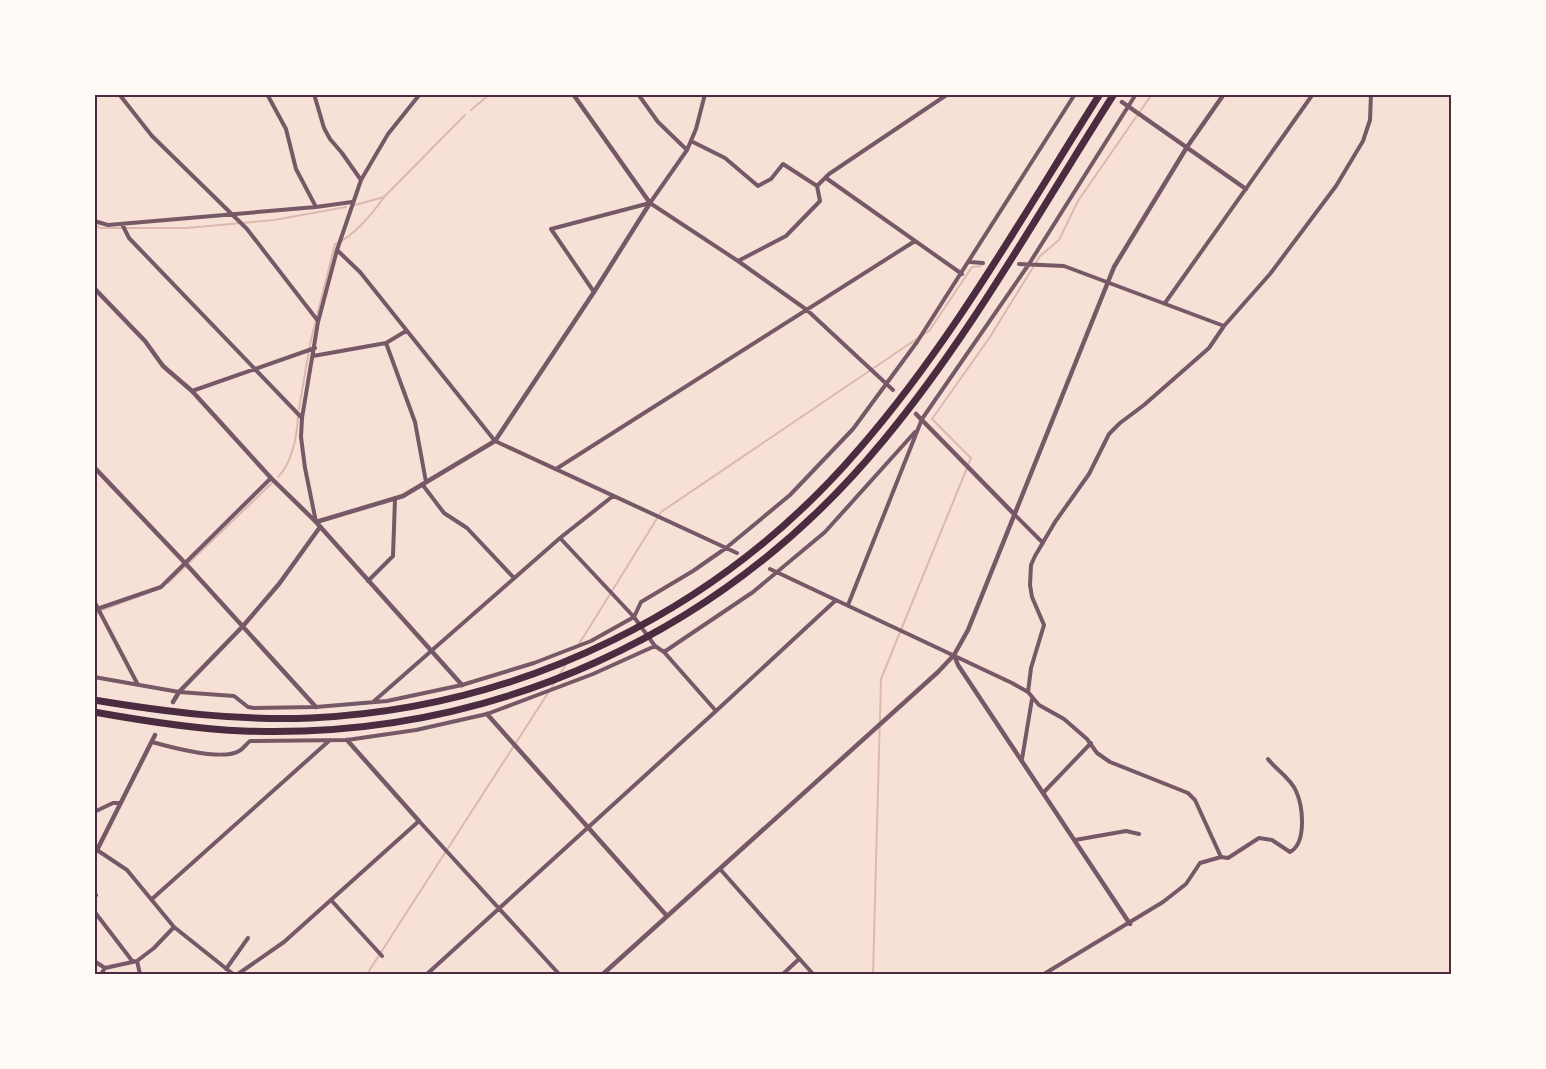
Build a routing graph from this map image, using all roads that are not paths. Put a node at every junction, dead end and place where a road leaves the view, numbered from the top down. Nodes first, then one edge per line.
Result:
1 (119, 94) edge
2 (267, 94) edge
3 (314, 94) edge
4 (420, 94) edge
5 (573, 94) edge
6 (638, 94) edge
7 (705, 94) edge
8 (948, 94) edge
9 (1076, 94) edge
10 (1100, 94) edge
11 (1114, 94) edge
12 (1136, 94) edge
13 (1224, 94) edge
14 (1312, 94) edge
15 (1371, 94) edge
16 (1122, 102) dead end
17 (1127, 105) junction
18 (691, 141) junction
19 (1187, 147) junction
20 (687, 150) junction
21 (826, 177) junction
22 (361, 180) junction
23 (817, 186) junction
24 (1246, 189) junction
25 (352, 202) junction
26 (650, 203) junction
27 (316, 207) junction
28 (233, 214) junction
29 (94, 221) edge
30 (122, 224) junction
31 (915, 241) junction
32 (338, 250) junction
33 (738, 261) junction
34 (969, 262) junction
35 (983, 263) dead end
36 (1019, 264) dead end
37 (1029, 264) junction
38 (962, 274) junction
39 (1108, 283) junction
40 (94, 288) edge
41 (594, 292) junction
42 (1165, 303) junction
43 (807, 310) junction
44 (318, 322) junction
45 (1224, 326) junction
46 (406, 331) junction
47 (386, 343) junction
48 (315, 348) junction
49 (314, 356) junction
50 (255, 368) junction
51 (887, 384) junction
52 (893, 390) dead end
53 (192, 391) junction
54 (916, 414) dead end
55 (302, 418) junction
56 (922, 419) junction
57 (915, 431) junction
58 (495, 441) junction
59 (94, 467) edge
60 (556, 469) junction
61 (271, 478) junction
62 (424, 483) junction
63 (613, 496) junction
64 (395, 499) junction
65 (1014, 514) junction
66 (316, 522) junction
67 (320, 527) junction
68 (560, 538) junction
69 (1043, 543) junction
70 (726, 548) junction
71 (737, 554) dead end
72 (186, 564) junction
73 (770, 568) dead end
74 (778, 572) junction
75 (514, 578) junction
76 (368, 582) junction
77 (836, 600) junction
78 (94, 601) edge
79 (848, 605) junction
80 (97, 610) edge
81 (634, 617) junction
82 (243, 626) junction
83 (655, 646) junction
84 (430, 651) junction
85 (664, 652) junction
86 (954, 655) junction
87 (94, 677) edge
88 (138, 683) junction
89 (462, 686) junction
90 (179, 692) junction
91 (1028, 692) junction
92 (1032, 699) junction
93 (94, 700) edge
94 (173, 702) dead end
95 (372, 703) junction
96 (316, 707) junction
97 (716, 711) junction
98 (94, 712) edge
99 (487, 714) junction
100 (155, 735) dead end
101 (330, 740) junction
102 (347, 740) junction
103 (152, 742) junction
104 (1090, 743) junction
105 (1022, 759) junction
106 (1268, 759) dead end
107 (1044, 792) junction
108 (121, 803) junction
109 (94, 812) edge
110 (419, 821) junction
111 (589, 827) junction
112 (1139, 834) dead end
113 (1075, 840) junction
114 (95, 851) edge
115 (1221, 857) junction
116 (719, 868) junction
117 (94, 894) edge
118 (94, 899) edge
119 (152, 899) junction
120 (331, 900) junction
121 (500, 909) junction
122 (94, 910) edge
123 (667, 916) junction
124 (1130, 924) junction
125 (174, 927) junction
126 (248, 938) dead end
127 (382, 956) dead end
128 (799, 959) junction
129 (94, 961) edge
130 (135, 961) junction
131 (105, 968) junction
132 (226, 969) junction
133 (101, 975) edge
134 (140, 975) edge
135 (233, 975) edge
136 (238, 975) edge
137 (427, 975) edge
138 (559, 975) edge
139 (603, 975) edge
140 (783, 975) edge
141 (813, 975) edge
142 (1044, 975) edge

1 - 28 street
2 - 27 street
3 - 22 street
4 - 22 street
5 - 26 street
6 - 20 street
7 - 18 street
8 - 21 street
9 - 34 street
10 - 93 highway
11 - 98 highway
12 - 17 street
13 - 19 street
14 - 24 street
15 - 45 street
16 - 17 street
17 - 19 street
17 - 37 street
18 - 20 street
18 - 23 street
19 - 24 street
19 - 39 street
20 - 26 street
21 - 23 street
21 - 31 street
22 - 25 street
23 - 33 street
24 - 42 street
25 - 27 street
25 - 32 street
26 - 33 street
26 - 41 street
26 - 41 street
27 - 28 street
28 - 30 street
28 - 44 street
29 - 30 street
30 - 50 street
31 - 38 street
31 - 43 street
32 - 44 street
32 - 46 street
33 - 43 street
34 - 35 street
34 - 38 street
36 - 37 street
37 - 39 street
37 - 56 street
38 - 51 street
39 - 42 street
39 - 65 street
40 - 53 street
41 - 58 street
42 - 45 street
43 - 51 street
43 - 60 street
44 - 48 street
45 - 69 street
46 - 47 street
46 - 58 street
47 - 49 street
47 - 62 street
48 - 49 street
48 - 50 street
49 - 55 street
50 - 53 street
50 - 55 street
51 - 52 street
51 - 70 street
53 - 61 street
54 - 56 street
55 - 66 street
56 - 57 street
56 - 65 street
57 - 74 street
57 - 79 street
58 - 60 street
58 - 62 street
59 - 72 street
60 - 63 street
61 - 66 street
61 - 72 street
62 - 64 street
62 - 75 street
63 - 68 street
63 - 70 street
64 - 66 street
64 - 76 street
65 - 69 street
65 - 86 street
66 - 67 street
67 - 76 street
67 - 82 street
68 - 75 street
68 - 81 street
69 - 91 street
70 - 71 street
70 - 81 street
72 - 80 street
72 - 82 street
73 - 74 street
74 - 77 street
74 - 85 street
75 - 84 street
76 - 84 street
77 - 79 street
77 - 97 street
78 - 80 street
79 - 86 street
80 - 88 street
81 - 83 street
81 - 89 street
82 - 90 street
82 - 96 street
83 - 85 street
83 - 99 street
84 - 89 street
84 - 95 street
85 - 97 street
86 - 91 street
86 - 105 street
86 - 116 street
87 - 88 street
88 - 90 street
89 - 95 street
90 - 94 street
90 - 96 street
91 - 92 street
92 - 104 street
92 - 105 street
95 - 96 street
97 - 111 street
99 - 102 street
99 - 111 street
100 - 103 street
101 - 102 street
101 - 103 street
101 - 119 street
102 - 110 street
103 - 108 street
104 - 107 street
104 - 115 street
105 - 107 street
106 - 115 street
107 - 113 street
108 - 109 street
108 - 114 street
110 - 120 street
110 - 121 street
111 - 121 street
111 - 123 street
112 - 113 street
113 - 124 street
114 - 119 street
115 - 124 street
116 - 123 street
116 - 128 street
117 - 118 street
119 - 125 street
120 - 127 street
120 - 136 street
121 - 137 street
121 - 138 street
122 - 130 street
123 - 139 street
124 - 142 street
125 - 130 street
125 - 132 street
126 - 132 street
128 - 140 street
128 - 141 street
129 - 131 street
130 - 131 street
130 - 134 street
131 - 133 street
132 - 135 street

